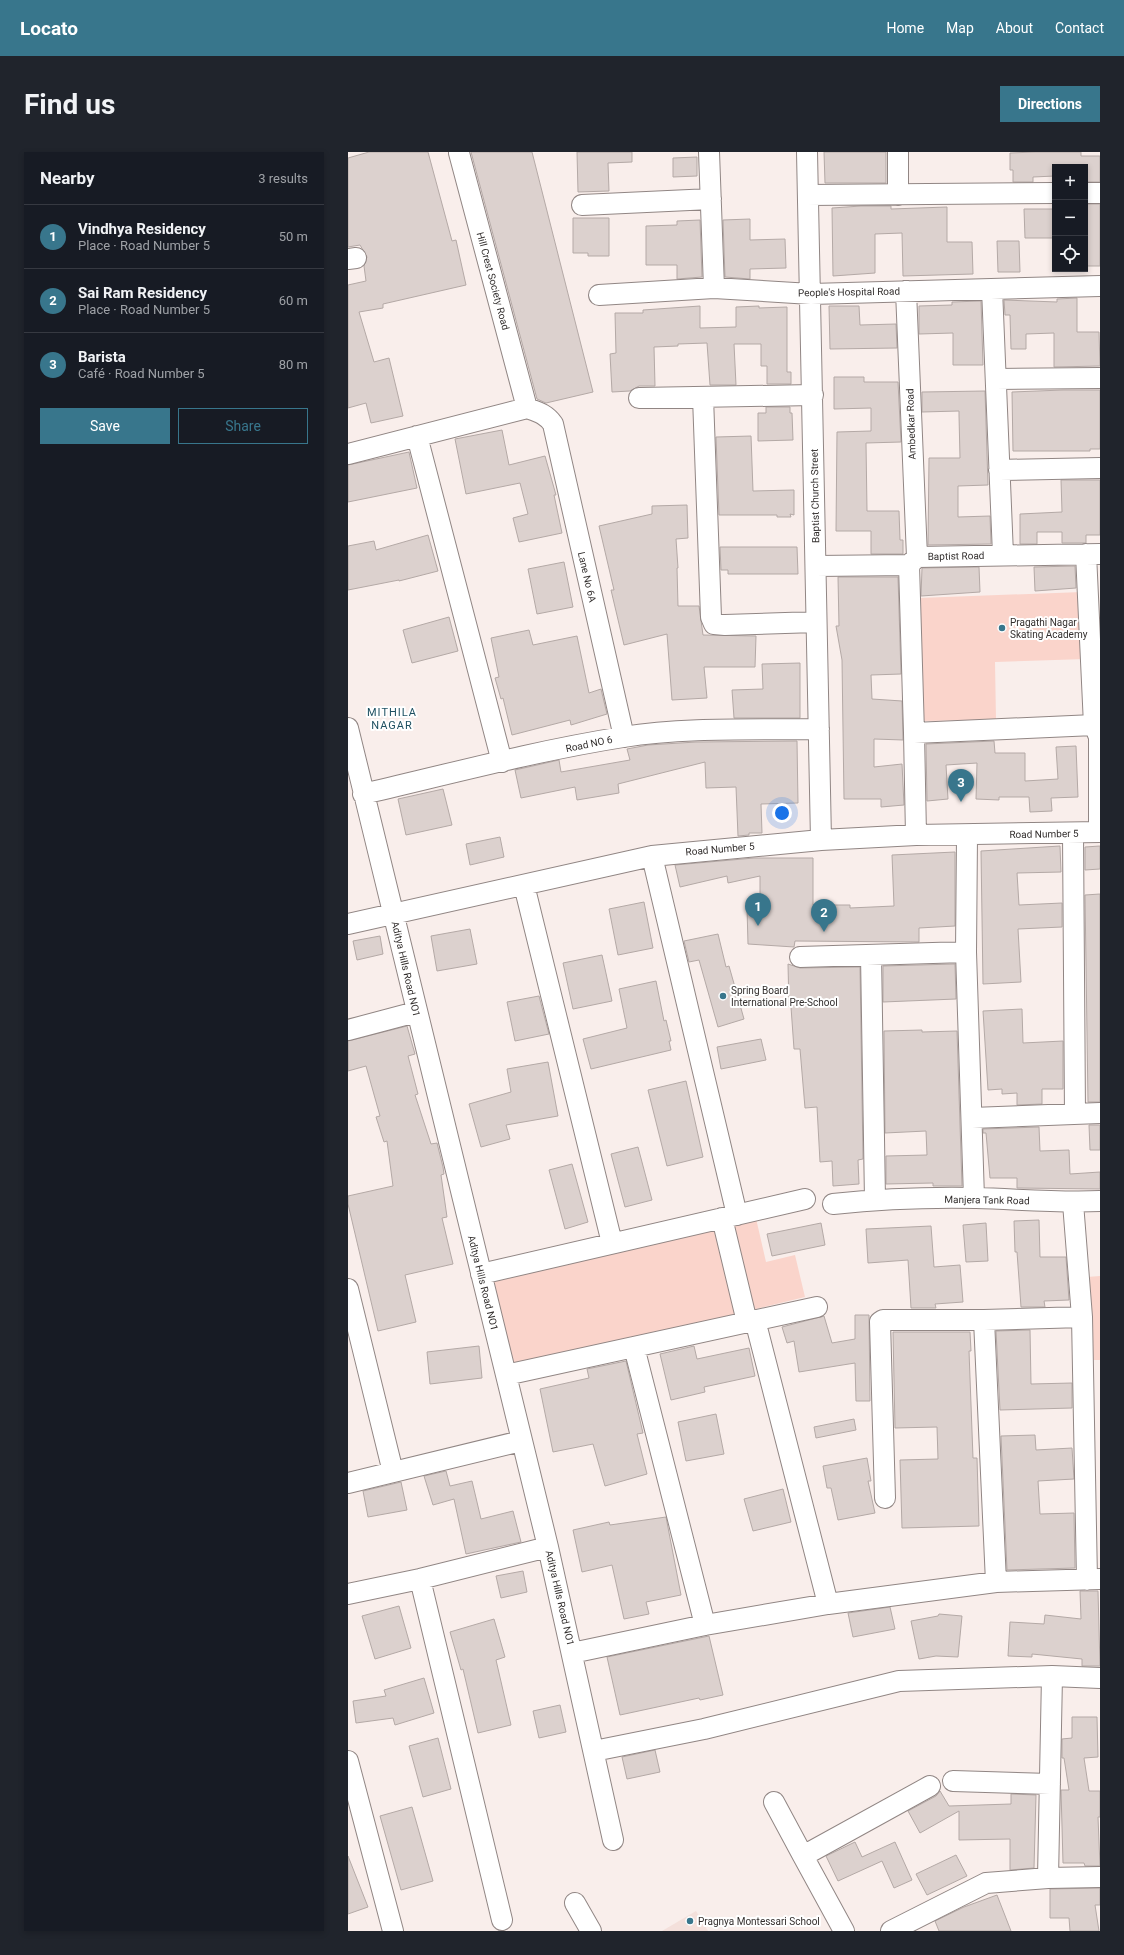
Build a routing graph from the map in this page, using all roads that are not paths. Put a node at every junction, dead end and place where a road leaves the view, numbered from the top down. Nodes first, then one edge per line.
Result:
1 (709, 152) edge
2 (807, 152) edge
3 (898, 152) edge
4 (459, 153) dead end
5 (1052, 193) edge
6 (1088, 193) edge
7 (1100, 193) edge
8 (808, 195) junction
9 (898, 195) junction
10 (711, 199) junction
11 (582, 205) dead end
12 (1100, 286) edge
13 (714, 288) junction
14 (992, 289) junction
15 (906, 292) junction
16 (811, 294) junction
17 (599, 295) dead end
18 (1100, 378) edge
19 (996, 379) junction
20 (813, 395) junction
21 (703, 397) junction
22 (639, 398) dead end
23 (527, 408) junction
24 (417, 436) junction
25 (348, 454) edge
26 (1100, 468) edge
27 (999, 470) junction
28 (1093, 554) edge
29 (1003, 555) junction
30 (913, 561) junction
31 (816, 566) junction
32 (816, 622) junction
33 (1094, 725) junction
34 (348, 728) edge
35 (819, 729) junction
36 (914, 733) junction
37 (624, 737) junction
38 (502, 762) junction
39 (363, 794) junction
40 (1100, 832) edge
41 (1073, 833) junction
42 (916, 836) junction
43 (966, 836) junction
44 (821, 840) junction
45 (652, 856) junction
46 (524, 885) junction
47 (394, 915) junction
48 (348, 924) edge
49 (966, 952) junction
50 (871, 955) junction
51 (800, 957) dead end
52 (416, 1012) junction
53 (348, 1030) edge
54 (1100, 1113) edge
55 (1075, 1114) junction
56 (972, 1118) junction
57 (974, 1198) junction
58 (805, 1199) dead end
59 (875, 1200) junction
60 (1100, 1201) edge
61 (1073, 1202) junction
62 (833, 1204) dead end
63 (729, 1216) junction
64 (612, 1243) junction
65 (481, 1274) junction
66 (348, 1289) edge
67 (817, 1307) dead end
68 (1082, 1317) junction
69 (984, 1320) junction
70 (751, 1321) junction
71 (634, 1347) junction
72 (1092, 1368) edge
73 (506, 1376) junction
74 (522, 1441) junction
75 (393, 1472) junction
76 (1092, 1475) edge
77 (348, 1483) edge
78 (885, 1498) dead end
79 (548, 1547) junction
80 (420, 1579) junction
81 (1093, 1580) edge
82 (996, 1582) junction
83 (348, 1594) edge
84 (828, 1604) junction
85 (705, 1625) junction
86 (572, 1653) junction
87 (1052, 1676) junction
88 (1100, 1678) edge
89 (594, 1751) junction
90 (348, 1761) edge
91 (953, 1782) dead end
92 (1050, 1784) junction
93 (930, 1786) dead end
94 (774, 1802) dead end
95 (613, 1840) dead end
96 (803, 1856) junction
97 (1100, 1877) edge
98 (1048, 1878) junction
99 (575, 1903) dead end
100 (502, 1920) dead end
101 (393, 1931) edge
102 (591, 1931) edge
103 (844, 1931) edge
104 (891, 1931) edge

1 - 10 street
2 - 8 street, Baptist Church Street
3 - 9 street
4 - 23 street, Hill Crest Society Road
5 - 9 street
6 - 7 street
8 - 9 street
8 - 16 street, Baptist Church Street
10 - 11 street
10 - 13 street
12 - 14 street, People's Hospital Road
13 - 16 street, People's Hospital Road
13 - 17 street, People's Hospital Road
14 - 15 street, People's Hospital Road
14 - 19 street
15 - 16 street, People's Hospital Road
15 - 30 street, Ambedkar Road
16 - 20 street, Baptist Church Street
18 - 19 street
19 - 27 street
20 - 21 street
20 - 31 street, Baptist Church Street
21 - 22 street
21 - 32 street
23 - 24 street
23 - 37 street, Lane No 6A
24 - 25 street
24 - 38 street
26 - 27 street
27 - 29 street
28 - 29 street, Baptist Road
28 - 33 street
29 - 30 street, Baptist Road
30 - 31 street, Baptist Road
30 - 36 street, Ambedkar Road
31 - 32 street, Baptist Church Street
32 - 35 street, Baptist Church Street
33 - 36 street
33 - 40 street
34 - 39 street, Aditya Hills Road NO1
35 - 37 street, Road NO 6
35 - 44 street, Baptist Church Street
36 - 42 street, Ambedkar Road
37 - 38 street, Road NO 6
38 - 39 street, Road NO 6
39 - 47 street, Aditya Hills Road NO1
40 - 41 street, Road Number 5
41 - 43 street, Road Number 5
41 - 55 street
42 - 43 street, Road Number 5
42 - 44 street, Road Number 5
43 - 49 street
44 - 45 street, Road Number 5
45 - 46 street, Road Number 5
45 - 63 street
46 - 47 street, Road Number 5
46 - 64 street
47 - 48 street, Road Number 5
47 - 52 street, Aditya Hills Road NO1
49 - 50 street
49 - 56 street
50 - 51 street
50 - 59 street
52 - 53 street
52 - 65 street, Aditya Hills Road NO1
54 - 55 street
55 - 56 street
56 - 57 street
57 - 59 street, Manjera Tank Road
57 - 61 street, Manjera Tank Road
58 - 63 street
59 - 62 street, Manjera Tank Road
60 - 61 street, Manjera Tank Road
61 - 68 street
63 - 64 street
63 - 70 street
64 - 65 street
65 - 73 street, Aditya Hills Road NO1
66 - 75 street
67 - 70 street
68 - 69 street
68 - 72 street
69 - 78 street
69 - 82 street
70 - 71 street
70 - 84 street
71 - 73 street
71 - 85 street
72 - 76 street
73 - 74 street, Aditya Hills Road NO1
74 - 75 street
74 - 79 street, Aditya Hills Road NO1
75 - 77 street
76 - 81 street
79 - 80 street
79 - 86 street, Aditya Hills Road NO1
80 - 83 street
80 - 100 street
81 - 82 street
82 - 84 street
84 - 85 street
85 - 86 street
86 - 89 street, Aditya Hills Road NO1
87 - 88 street
87 - 89 street
87 - 92 street
89 - 95 street, Aditya Hills Road NO1
90 - 101 street
91 - 92 street
92 - 98 street
93 - 96 street
94 - 96 street
96 - 103 street
97 - 98 street
98 - 104 street
99 - 102 street

